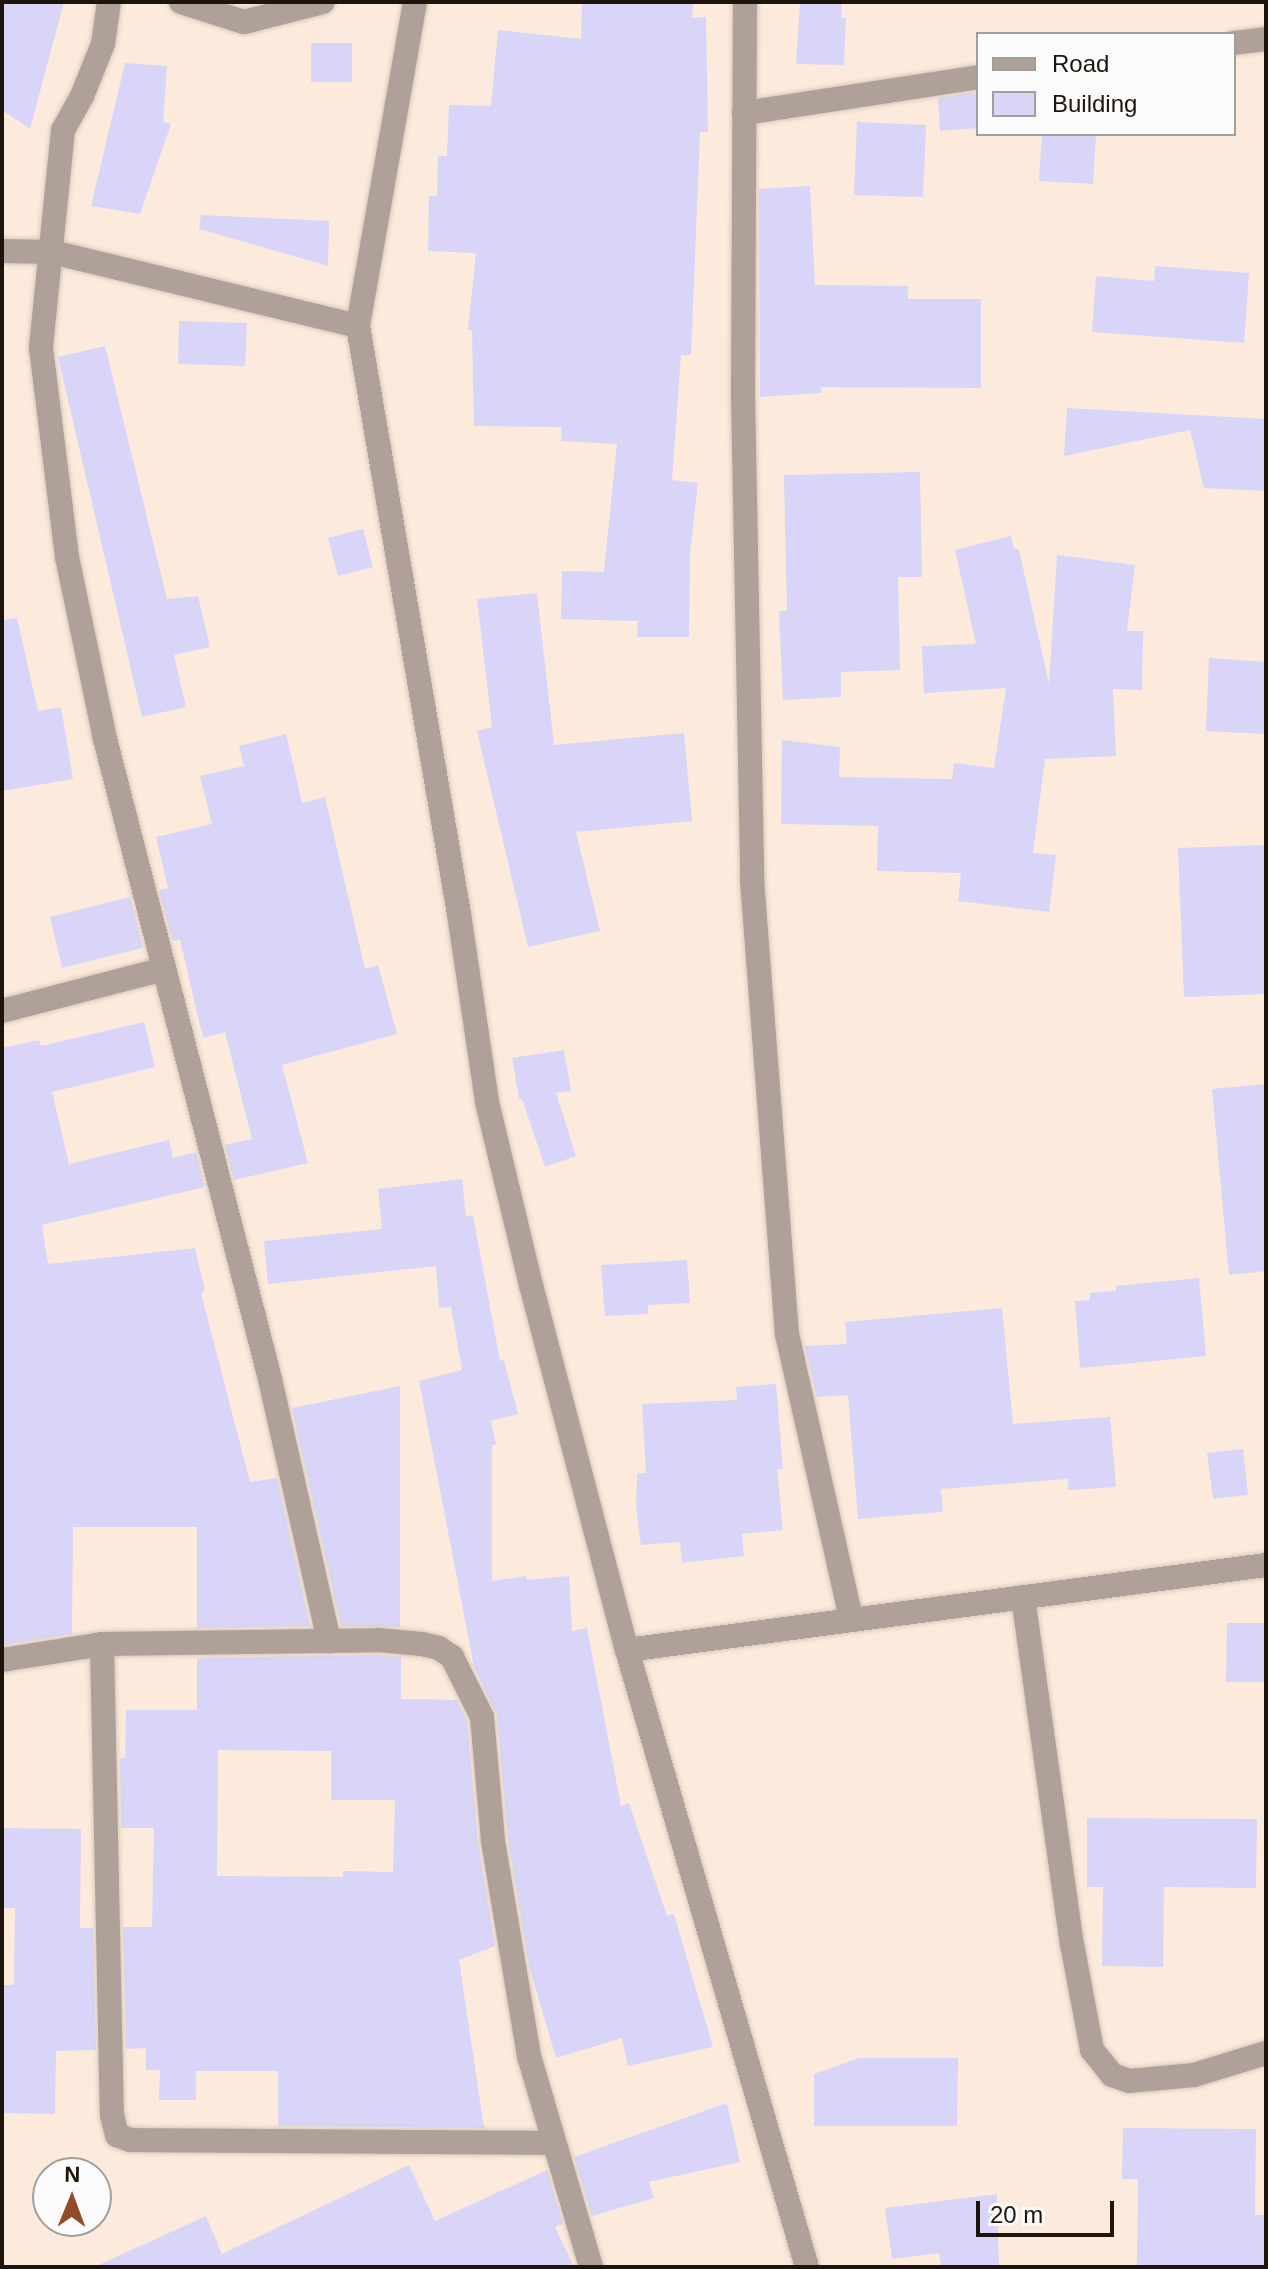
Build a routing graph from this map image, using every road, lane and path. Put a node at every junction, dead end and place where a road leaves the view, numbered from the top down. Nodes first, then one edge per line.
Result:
1 (109, 2) edge
2 (181, 2) edge
3 (323, 2) edge
4 (415, 2) edge
5 (745, 2) edge
6 (276, 9) edge
7 (1266, 39) edge
8 (1236, 43) edge
9 (976, 77) edge
10 (744, 113) junction
11 (2, 251) edge
12 (52, 252) junction
13 (358, 326) junction
14 (164, 969) junction
15 (2, 1011) edge
16 (1266, 1565) edge
17 (1023, 1597) junction
18 (851, 1619) junction
19 (329, 1641) junction
20 (102, 1644) junction
21 (627, 1650) junction
22 (2, 1660) edge
23 (1266, 2053) edge
24 (554, 2143) junction
25 (591, 2267) edge
26 (807, 2267) edge

1 - 12 street
2 - 6 street
3 - 6 street
4 - 13 street
5 - 10 street
7 - 8 street
9 - 10 street
10 - 18 street
11 - 12 street
12 - 13 street
12 - 14 street
13 - 21 street
14 - 15 street
14 - 19 street
16 - 17 street
17 - 18 street
17 - 23 street
18 - 21 street
19 - 20 street
19 - 24 street
20 - 22 street
20 - 24 street
21 - 26 street
24 - 25 street

